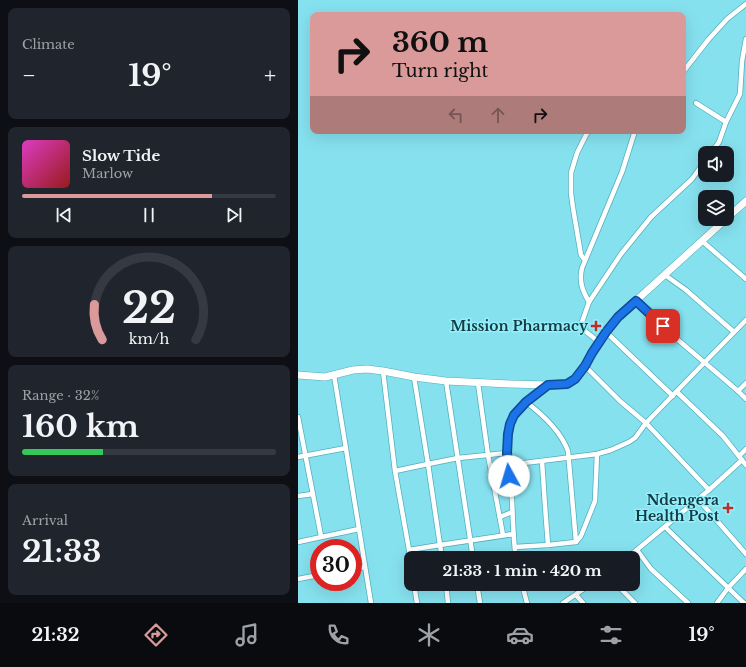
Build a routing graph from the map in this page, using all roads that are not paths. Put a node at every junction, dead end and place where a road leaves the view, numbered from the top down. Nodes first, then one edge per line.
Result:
1 (746, 4) edge
2 (746, 39) edge
3 (686, 67) edge
4 (696, 103) dead end
5 (726, 122) junction
6 (587, 134) edge
7 (634, 134) edge
8 (715, 146) edge
9 (698, 171) edge
10 (745, 203) edge
11 (734, 213) edge
12 (719, 226) edge
13 (702, 241) junction
14 (585, 260) junction
15 (665, 275) junction
16 (746, 279) edge
17 (636, 301) junction
18 (589, 302) junction
19 (746, 320) edge
20 (606, 332) junction
21 (734, 332) junction
22 (599, 342) junction
23 (704, 363) junction
24 (585, 366) junction
25 (383, 371) junction
26 (298, 375) edge
27 (334, 375) junction
28 (414, 378) junction
29 (446, 381) junction
30 (478, 383) junction
31 (746, 383) edge
32 (548, 385) junction
33 (738, 391) junction
34 (677, 392) junction
35 (673, 396) junction
36 (746, 399) edge
37 (526, 402) junction
38 (298, 417) edge
39 (646, 423) junction
40 (346, 448) junction
41 (746, 449) edge
42 (507, 453) junction
43 (597, 454) junction
44 (305, 455) junction
45 (488, 455) junction
46 (298, 457) edge
47 (458, 458) junction
48 (569, 458) junction
49 (740, 458) junction
50 (542, 461) junction
51 (428, 464) junction
52 (508, 465) junction
53 (746, 465) edge
54 (395, 471) junction
55 (709, 490) junction
56 (312, 494) junction
57 (298, 496) edge
58 (698, 499) junction
59 (512, 512) junction
60 (500, 517) junction
61 (665, 527) junction
62 (359, 529) junction
63 (514, 534) junction
64 (503, 535) junction
65 (321, 536) junction
66 (470, 540) junction
67 (298, 542) edge
68 (576, 542) junction
69 (440, 545) junction
70 (548, 545) junction
71 (514, 547) junction
72 (409, 550) joint
73 (638, 550) joint
74 (441, 551) edge
75 (472, 551) edge
76 (515, 551) edge
77 (746, 554) edge
78 (365, 567) junction
79 (362, 568) edge
80 (746, 569) edge
81 (310, 577) edge
82 (298, 579) edge
83 (728, 588) junction
84 (415, 591) edge
85 (447, 591) edge
86 (478, 591) edge
87 (523, 591) edge
88 (581, 591) edge
89 (623, 591) edge
90 (576, 595) junction
91 (371, 603) edge
92 (417, 603) edge
93 (448, 603) edge
94 (480, 603) edge
95 (526, 603) edge
96 (563, 603) edge
97 (583, 603) edge
98 (635, 603) edge
99 (688, 603) edge
100 (717, 603) edge
101 (744, 603) edge

1 - 3 street
2 - 5 street
4 - 5 street
5 - 8 street
6 - 14 street
7 - 14 street
9 - 18 street
10 - 11 main road
12 - 13 main road
13 - 15 main road
13 - 16 street
14 - 18 street
15 - 17 main road
15 - 21 street
17 - 20 main road
17 - 23 street
18 - 22 street
19 - 21 street
20 - 22 main road
20 - 35 street
21 - 23 street
22 - 24 main road
23 - 33 street
23 - 34 street
24 - 32 main road
24 - 39 street
25 - 27 main road
25 - 28 main road
25 - 54 street
26 - 27 main road
27 - 40 street
28 - 29 main road
28 - 51 street
29 - 30 main road
29 - 47 street
30 - 32 main road
30 - 45 street
31 - 33 street
32 - 37 street
33 - 36 street
34 - 35 street
34 - 49 street
35 - 39 street
37 - 42 street
37 - 48 street
38 - 44 street
39 - 43 street
39 - 55 street
40 - 44 street
40 - 62 street
41 - 49 street
42 - 45 street
42 - 52 street
43 - 48 street
43 - 68 street
44 - 46 street
44 - 56 street
45 - 47 street
45 - 60 street
47 - 51 street
47 - 66 street
48 - 50 street
48 - 68 street
49 - 53 street
49 - 55 street
50 - 52 street
50 - 70 street
51 - 54 street
51 - 69 street
52 - 59 street
54 - 72 street
55 - 58 street
56 - 57 street
56 - 65 street
58 - 61 street
58 - 77 street
59 - 60 street
59 - 63 street
60 - 64 street
61 - 73 street
61 - 83 street
62 - 65 street
62 - 78 street
63 - 64 street
63 - 71 street
64 - 66 street
65 - 67 street
66 - 69 street
66 - 75 street
68 - 70 street
69 - 72 street
69 - 74 street
70 - 71 street
71 - 76 street
73 - 99 street
78 - 79 street
78 - 91 street
80 - 83 street
81 - 82 street
83 - 100 street
83 - 101 street
84 - 92 street
85 - 93 street
86 - 94 street
87 - 95 street
88 - 90 street
89 - 98 street
90 - 96 street
90 - 97 street

